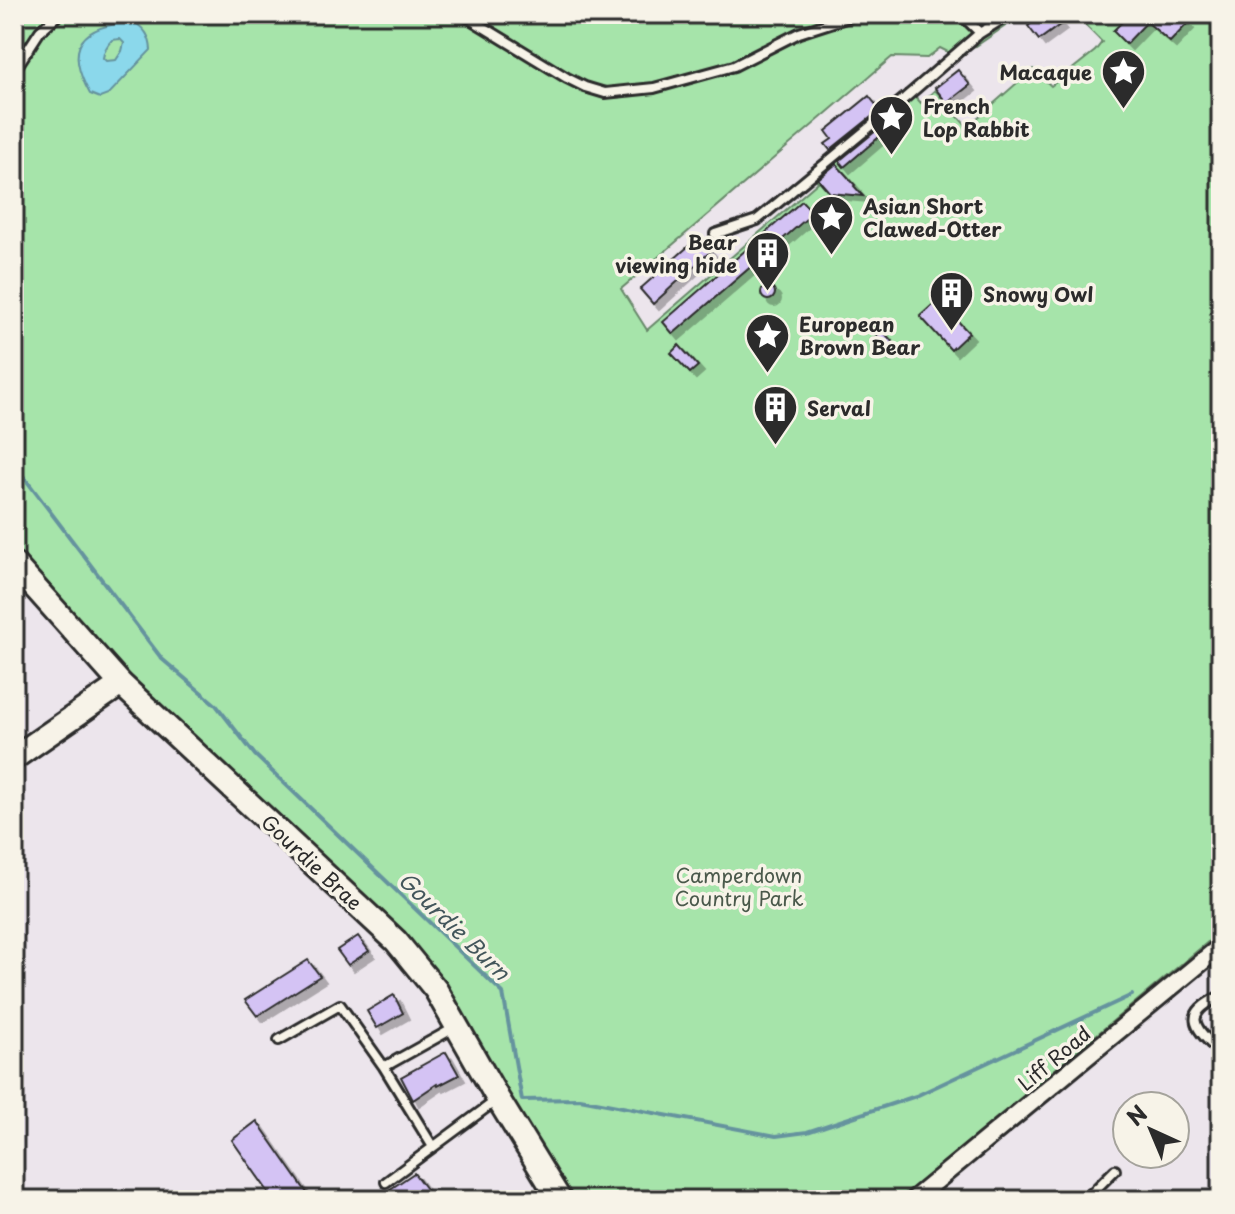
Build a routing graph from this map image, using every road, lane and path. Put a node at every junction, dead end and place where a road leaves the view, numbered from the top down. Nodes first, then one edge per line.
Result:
1 (59, 14) edge
2 (462, 14) edge
3 (858, 14) edge
4 (961, 14) edge
5 (1010, 14) edge
6 (980, 33) junction
7 (14, 71) edge
8 (715, 234) dead end
9 (14, 564) edge
10 (121, 684) junction
11 (14, 758) edge
12 (1221, 946) edge
13 (1221, 996) edge
14 (456, 1027) junction
15 (279, 1040) dead end
16 (1221, 1054) edge
17 (384, 1067) junction
18 (498, 1099) junction
19 (433, 1147) junction
20 (1115, 1170) dead end
21 (386, 1182) dead end
22 (560, 1200) edge
23 (913, 1200) edge
24 (1085, 1200) edge

1 - 7 lane
2 - 3 lane
4 - 6 lane
5 - 6 lane
6 - 8 lane
9 - 10 street, Gourdie Brae
10 - 11 street
10 - 14 street, Gourdie Brae
12 - 23 street, Liff Road
13 - 16 lane
14 - 17 lane
14 - 18 street, Gourdie Brae
15 - 17 lane
17 - 19 lane
18 - 19 lane
18 - 22 street, Gourdie Brae
19 - 21 lane
20 - 24 lane

